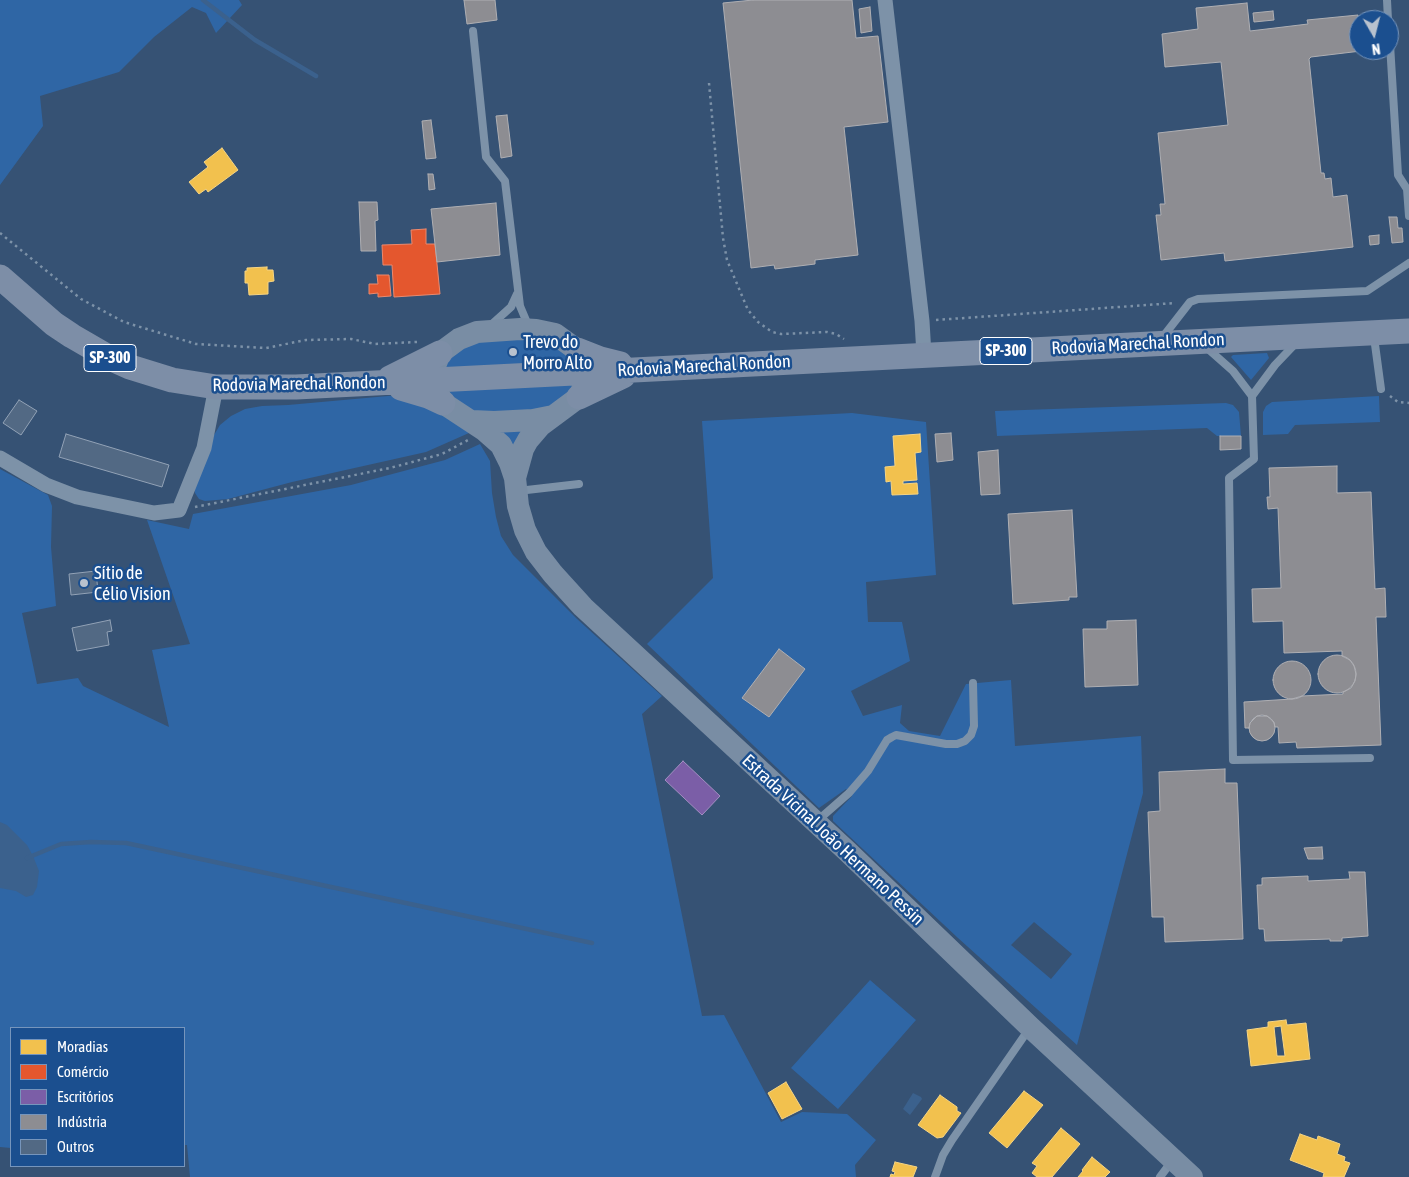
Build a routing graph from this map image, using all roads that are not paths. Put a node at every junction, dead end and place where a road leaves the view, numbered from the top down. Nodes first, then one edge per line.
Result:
1 (885, 0) edge
2 (473, 31) dead end
3 (1391, 60) edge
4 (1408, 189) edge
5 (1409, 216) edge
6 (1409, 263) edge
7 (0, 277) edge
8 (518, 292) junction
9 (530, 329) junction
10 (1409, 330) edge
11 (484, 331) junction
12 (1373, 332) junction
13 (1302, 336) junction
14 (1197, 341) junction
15 (1158, 343) junction
16 (431, 347) junction
17 (924, 355) junction
18 (582, 361) junction
19 (639, 369) junction
20 (379, 383) junction
21 (216, 387) junction
22 (1380, 389) road end
23 (438, 391) junction
24 (579, 396) junction
25 (1252, 396) junction
26 (553, 416) junction
27 (478, 425) junction
28 (0, 458) edge
29 (516, 484) junction
30 (579, 484) dead end
31 (972, 683) dead end
32 (1370, 758) dead end
33 (815, 822) junction
34 (1030, 1027) junction
35 (1167, 1168) edge
36 (935, 1177) edge
37 (1192, 1177) edge

1 - 17 street
2 - 8 lane
3 - 4 lane
4 - 5 lane
6 - 15 lane
7 - 21 main road, Rodovia Marechal Rondon / SP-300
8 - 9 lane
8 - 11 lane
9 - 11 main road
9 - 18 main road
10 - 12 main road, Rodovia Marechal Rondon / SP-300
11 - 16 main road
12 - 13 main road, Rodovia Marechal Rondon / SP-300
12 - 22 lane
13 - 14 main road, Rodovia Marechal Rondon / SP-300
13 - 25 lane
14 - 15 main road, Rodovia Marechal Rondon / SP-300
14 - 25 lane
15 - 17 main road, Rodovia Marechal Rondon / SP-300
16 - 20 main road
16 - 23 main road
17 - 19 main road, Rodovia Marechal Rondon / SP-300
18 - 19 main road, Rodovia Marechal Rondon / SP-300
18 - 23 main road, Rodovia Marechal Rondon / SP-300
18 - 24 main road
19 - 24 main road
20 - 21 main road, Rodovia Marechal Rondon / SP-300
20 - 23 main road, Rodovia Marechal Rondon / SP-300
21 - 28 street
23 - 27 main road, Estrada Vicinal João Hermano Pessin
24 - 26 main road, Estrada Vicinal João Hermano Pessin
25 - 32 lane
26 - 27 main road
26 - 29 main road, Estrada Vicinal João Hermano Pessin
27 - 29 main road, Estrada Vicinal João Hermano Pessin
29 - 30 lane
29 - 33 main road, Estrada Vicinal João Hermano Pessin
31 - 33 lane
33 - 34 main road, Estrada Vicinal João Hermano Pessin
34 - 35 main road, Estrada Vicinal João Hermano Pessin
34 - 36 lane
35 - 37 main road, Estrada Vicinal João Hermano Pessin

